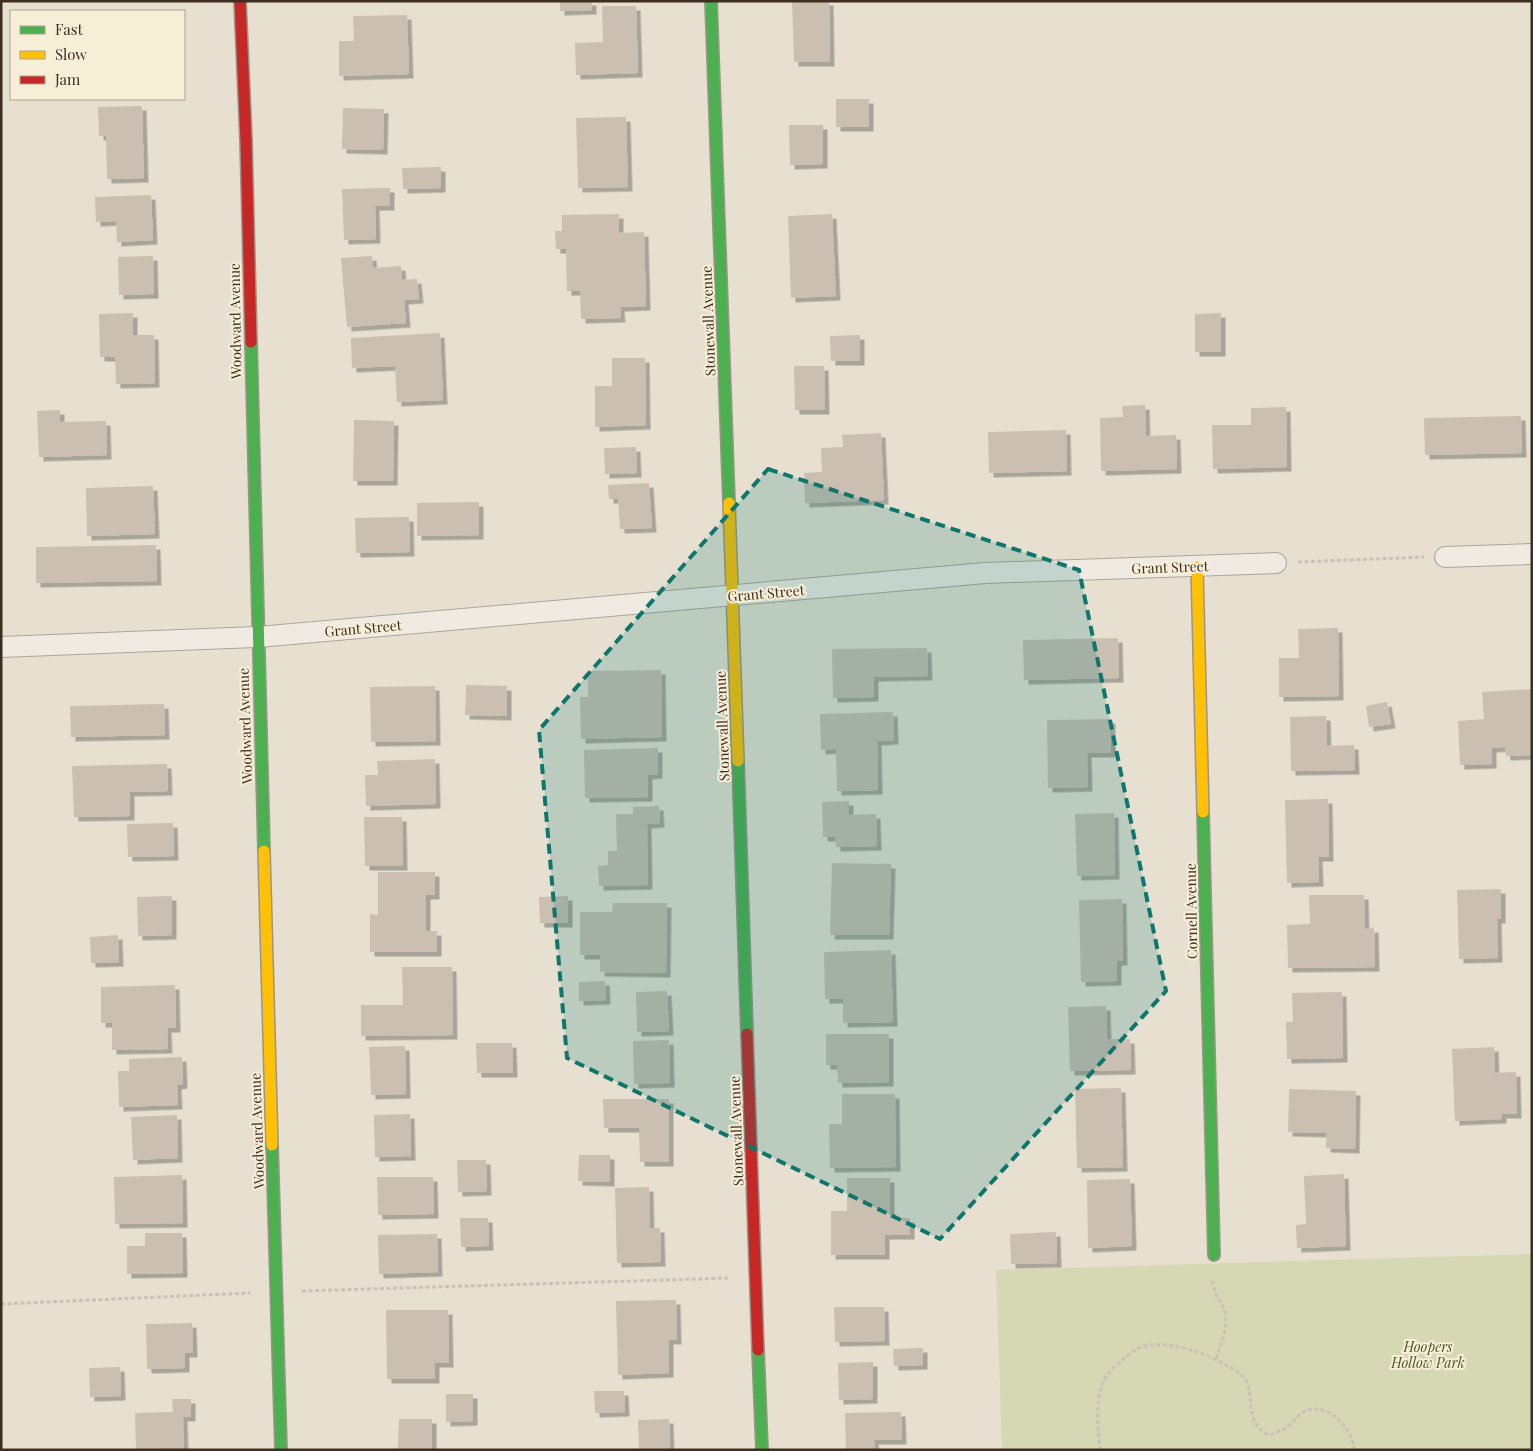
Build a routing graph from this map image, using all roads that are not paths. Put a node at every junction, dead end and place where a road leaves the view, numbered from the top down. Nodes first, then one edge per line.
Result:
1 (240, 1) edge
2 (711, 1) edge
3 (1532, 554) edge
4 (1445, 557) road end
5 (1276, 563) road end
6 (1197, 567) junction
7 (733, 596) junction
8 (258, 637) junction
9 (1, 647) edge
10 (1214, 1255) road end
11 (281, 1450) edge
12 (762, 1450) edge

1 - 8 street, Woodward Avenue
2 - 7 street, Stonewall Avenue
3 - 4 street
5 - 6 street, Grant Street
6 - 7 street, Grant Street
6 - 10 street, Cornell Avenue
7 - 8 street, Grant Street
7 - 12 street, Stonewall Avenue
8 - 9 street, Grant Street
8 - 11 street, Woodward Avenue

